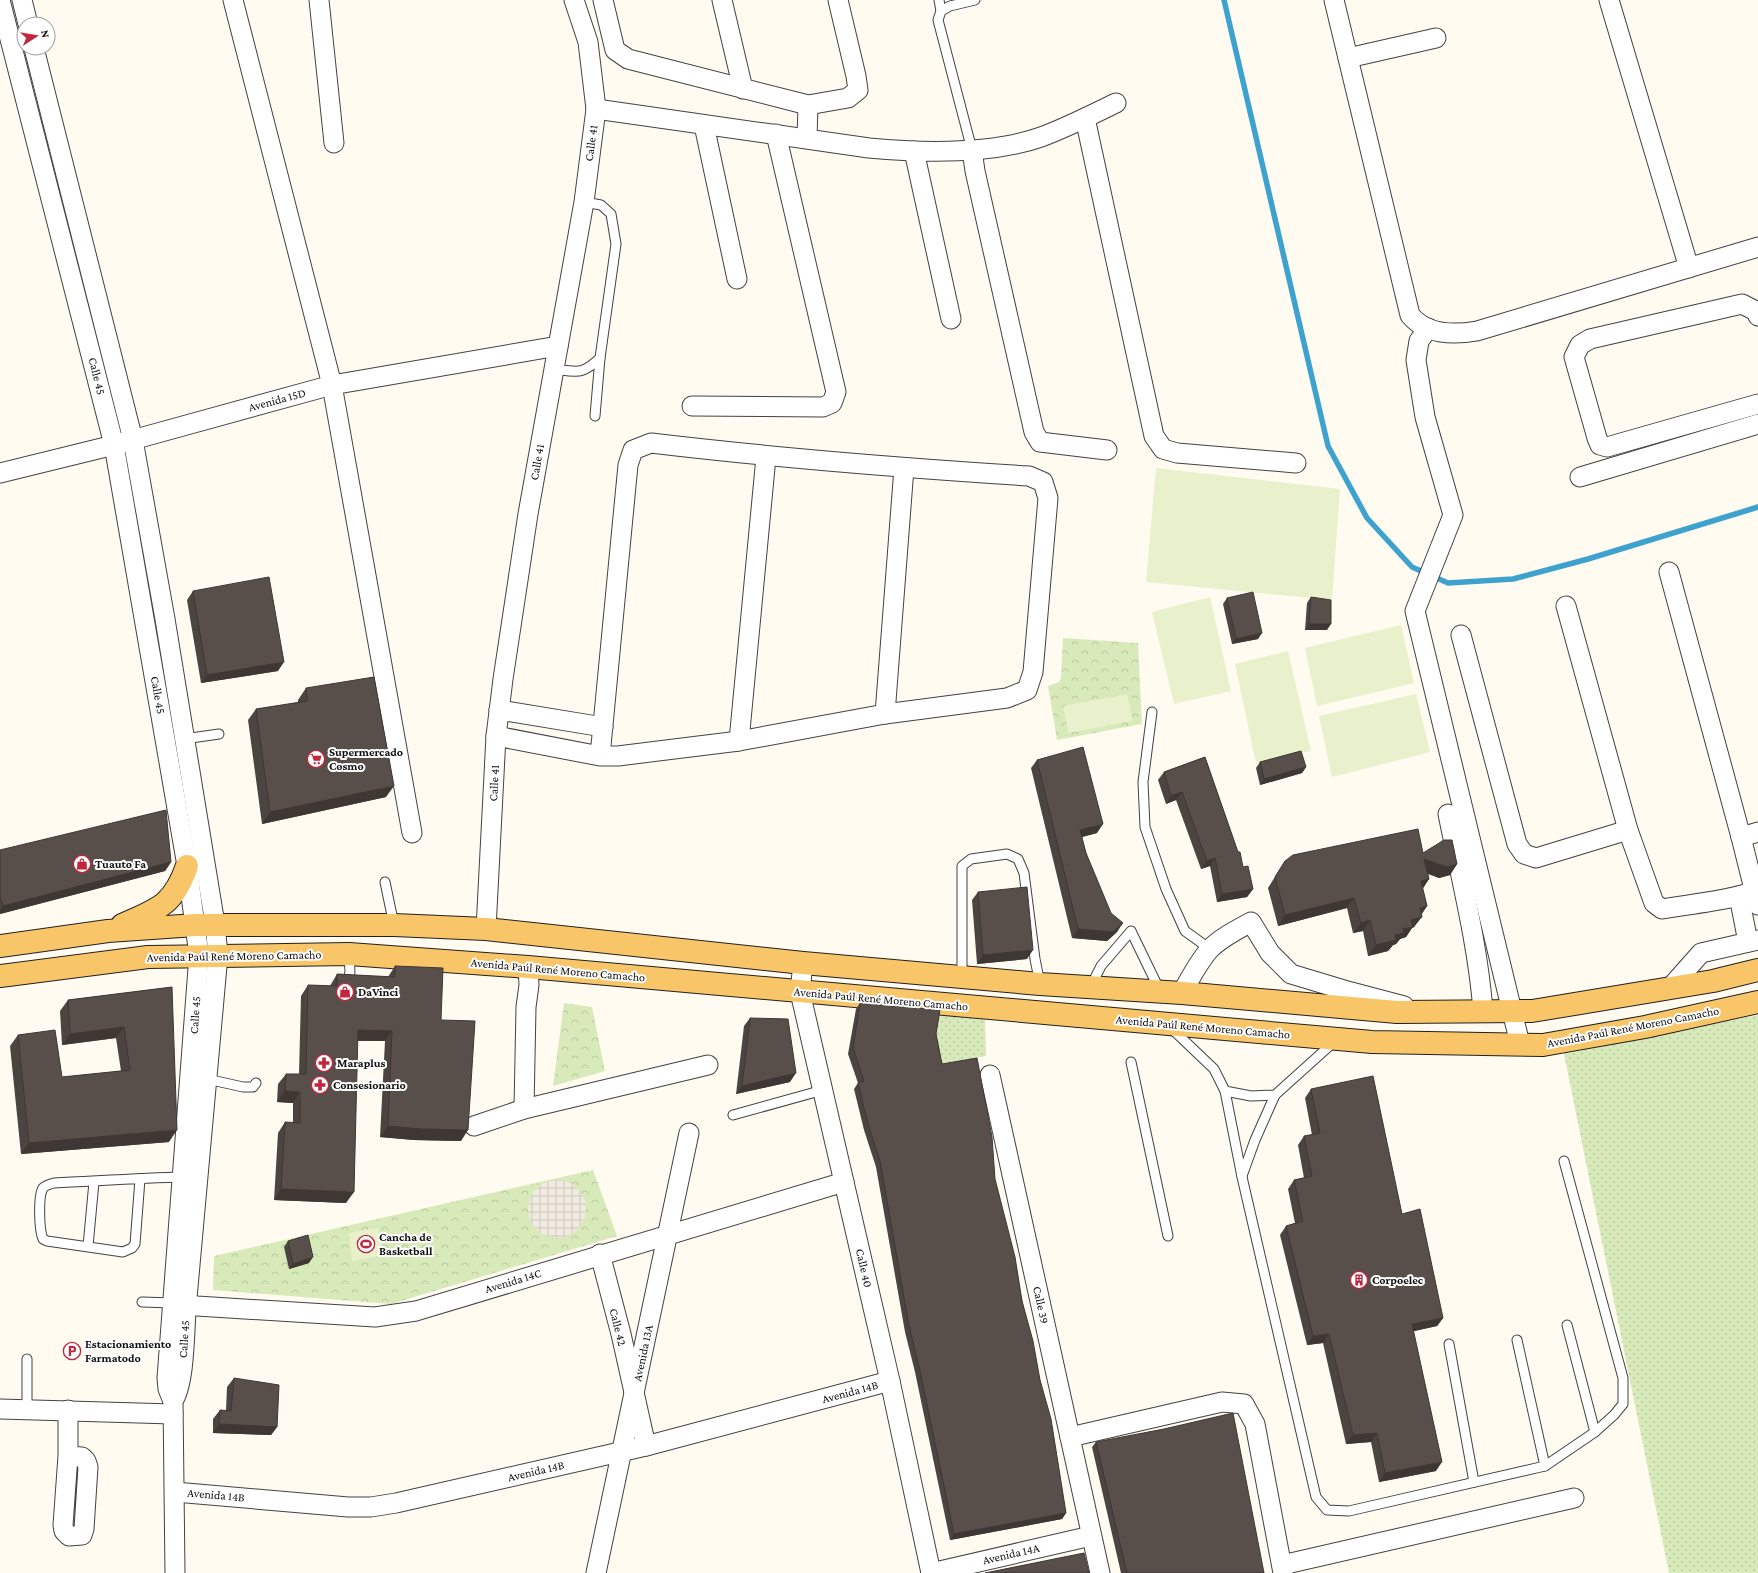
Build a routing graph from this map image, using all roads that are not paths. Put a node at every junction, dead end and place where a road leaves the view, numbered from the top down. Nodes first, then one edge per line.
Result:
1 (0, 0) edge
2 (22, 0) edge
3 (233, 0) edge
4 (318, 0) edge
5 (574, 0) edge
6 (603, 0) edge
7 (722, 0) edge
8 (838, 0) edge
9 (939, 0) edge
10 (975, 0) edge
11 (1334, 0) edge
12 (1609, 0) edge
13 (942, 11) junction
14 (26, 16) edge
15 (1436, 38) dead end
16 (36, 56) edge
17 (1348, 58) junction
18 (743, 89) junction
19 (1116, 104) dead end
20 (808, 105) junction
21 (596, 109) junction
22 (1085, 118) junction
23 (704, 124) junction
24 (776, 134) junction
25 (807, 138) junction
26 (334, 143) dead end
27 (972, 150) junction
28 (914, 151) junction
29 (584, 202) junction
30 (1758, 247) edge
31 (1689, 268) junction
32 (737, 279) dead end
33 (1758, 316) edge
34 (952, 319) dead end
35 (1428, 328) junction
36 (558, 346) junction
37 (600, 358) junction
38 (554, 369) junction
39 (332, 385) junction
40 (1758, 404) edge
41 (692, 406) dead end
42 (595, 416) dead end
43 (1758, 424) edge
44 (133, 440) junction
45 (114, 445) junction
46 (1107, 450) dead end
47 (766, 457) junction
48 (1296, 463) dead end
49 (904, 468) junction
50 (0, 473) edge
51 (1580, 477) dead end
52 (1669, 572) dead end
53 (1566, 606) dead end
54 (1461, 635) dead end
55 (499, 710) junction
56 (1152, 712) dead end
57 (885, 714) junction
58 (603, 728) junction
59 (219, 734) dead end
60 (496, 736) junction
61 (184, 739) junction
62 (739, 741) junction
63 (600, 756) junction
64 (1448, 814) dead end
65 (1628, 830) junction
66 (412, 833) dead end
67 (1750, 835) edge
68 (187, 866) junction
69 (385, 882) dead end
70 (1753, 895) edge
71 (206, 924) junction
72 (394, 925) junction
73 (486, 929) junction
74 (108, 931) junction
75 (1753, 941) edge
76 (0, 946) edge
77 (1210, 949) junction
78 (349, 954) junction
79 (209, 955) junction
80 (803, 963) junction
81 (528, 967) junction
82 (1758, 970) edge
83 (0, 976) edge
84 (962, 976) junction
85 (348, 981) edge
86 (1040, 984) junction
87 (1091, 987) junction
88 (1670, 988) junction
89 (800, 992) junction
90 (1160, 992) junction
91 (1182, 993) junction
92 (1758, 1002) edge
93 (1484, 1011) junction
94 (1513, 1011) junction
95 (1427, 1012) junction
96 (1167, 1024) junction
97 (1337, 1039) junction
98 (1520, 1044) junction
99 (1131, 1062) dead end
100 (708, 1065) dead end
101 (990, 1075) dead end
102 (207, 1079) junction
103 (256, 1083) dead end
104 (823, 1090) junction
105 (1225, 1091) junction
106 (1274, 1095) junction
107 (524, 1109) junction
108 (733, 1115) dead end
109 (474, 1126) dead end
110 (689, 1133) dead end
111 (1564, 1161) dead end
112 (182, 1177) junction
113 (1242, 1177) junction
114 (140, 1179) junction
115 (94, 1182) junction
116 (844, 1182) junction
117 (1168, 1236) dead end
118 (88, 1246) junction
119 (600, 1254) junction
120 (142, 1302) dead end
121 (180, 1304) junction
122 (1567, 1325) dead end
123 (1517, 1340) dead end
124 (1448, 1344) dead end
125 (27, 1359) dead end
126 (890, 1381) junction
127 (0, 1408) edge
128 (173, 1408) junction
129 (27, 1409) junction
130 (68, 1410) junction
131 (1595, 1432) junction
132 (1070, 1437) junction
133 (646, 1446) junction
134 (68, 1456) dead end
135 (1545, 1466) junction
136 (1474, 1482) junction
137 (175, 1492) junction
138 (1574, 1498) dead end
139 (1091, 1536) junction
140 (1282, 1569) edge
141 (175, 1573) edge
142 (596, 1573) edge
143 (931, 1573) edge
144 (1100, 1573) edge

1 - 45 street, Calle 45
2 - 14 street
3 - 39 street
4 - 26 street
5 - 21 street, Calle 41
6 - 18 street
7 - 18 street
8 - 20 street
9 - 13 lane
10 - 13 lane
11 - 17 street
12 - 31 street
13 - 27 lane
15 - 17 street
16 - 44 street, Calle 45
17 - 35 street
18 - 20 street
19 - 22 street
20 - 25 street
21 - 23 street
21 - 29 street, Calle 41
22 - 27 street
22 - 48 street
23 - 24 street
23 - 32 street
24 - 25 street
24 - 41 street
25 - 28 street
27 - 28 street
27 - 46 street
28 - 34 street
29 - 36 street, Calle 41
29 - 37 lane
30 - 31 street
31 - 35 street
33 - 40 street
35 - 94 street
36 - 38 street, Calle 41
36 - 39 street, Avenida 15D
37 - 38 lane
37 - 42 lane
38 - 55 street, Calle 41
39 - 44 street, Avenida 15D
39 - 66 street
43 - 51 street
44 - 45 street, Avenida 15D
44 - 61 street, Calle 45
45 - 50 street, Avenida 15D
45 - 68 street, Calle 45
47 - 49 street
47 - 58 street
47 - 62 street
49 - 57 street
49 - 57 street
52 - 67 street
53 - 65 street
54 - 65 street
55 - 58 street
55 - 60 street, Calle 41
56 - 77 lane
57 - 62 street
58 - 63 street
59 - 61 lane
60 - 63 street
60 - 73 street, Calle 41
61 - 71 street, Calle 45
62 - 63 street
64 - 93 street
65 - 70 street
67 - 70 street
68 - 71 street, Calle 45
68 - 74 main road
69 - 72 lane
70 - 75 street
71 - 72 main road
71 - 74 main road
71 - 79 street, Calle 45
72 - 73 main road
73 - 80 main road
74 - 76 main road
75 - 88 street
77 - 91 street
77 - 95 street
78 - 79 main road, Avenida Paúl René Moreno Camacho
78 - 81 main road, Avenida Paúl René Moreno Camacho
78 - 85 lane
79 - 83 main road, Avenida Paúl René Moreno Camacho
79 - 102 street, Calle 45
79 - 112 street, Calle 45
80 - 84 main road
80 - 89 street, Calle 40
81 - 89 main road, Avenida Paúl René Moreno Camacho
81 - 107 street
82 - 88 main road
84 - 86 main road
84 - 86 lane
86 - 87 main road
87 - 90 main road
87 - 90 lane
88 - 94 main road
89 - 96 main road, Avenida Paúl René Moreno Camacho
89 - 104 street, Calle 40
90 - 91 main road
91 - 95 main road
92 - 98 main road, Avenida Paúl René Moreno Camacho
93 - 94 main road
93 - 95 main road
94 - 98 street
96 - 97 main road, Avenida Paúl René Moreno Camacho
96 - 105 lane
97 - 98 main road, Avenida Paúl René Moreno Camacho
97 - 106 lane
99 - 117 lane
100 - 107 street
101 - 132 street, Calle 39
102 - 103 lane
102 - 121 street, Calle 45
104 - 108 lane
104 - 116 street, Calle 40
105 - 106 lane
105 - 113 lane
106 - 113 lane
107 - 109 street
110 - 142 street, Avenida 13A
111 - 131 lane
112 - 114 lane
112 - 121 street, Calle 45
113 - 136 lane
114 - 115 lane
114 - 118 lane
115 - 118 lane
115 - 118 lane
116 - 119 street, Avenida 14C
116 - 126 street, Calle 40
119 - 121 street, Avenida 14C
119 - 133 street, Calle 42
120 - 121 lane
121 - 128 street, Calle 45
122 - 131 lane
123 - 135 lane
124 - 136 lane
125 - 129 lane
126 - 133 street, Avenida 14B
126 - 143 street, Calle 40
127 - 129 street
128 - 130 street
128 - 137 street, Calle 45
129 - 130 street
130 - 134 street
131 - 135 lane
132 - 139 street, Calle 39
132 - 140 street
133 - 137 street, Avenida 14B
135 - 136 lane
137 - 141 street, Calle 45
138 - 140 street
139 - 143 street, Avenida 14A
139 - 144 street, Calle 39

